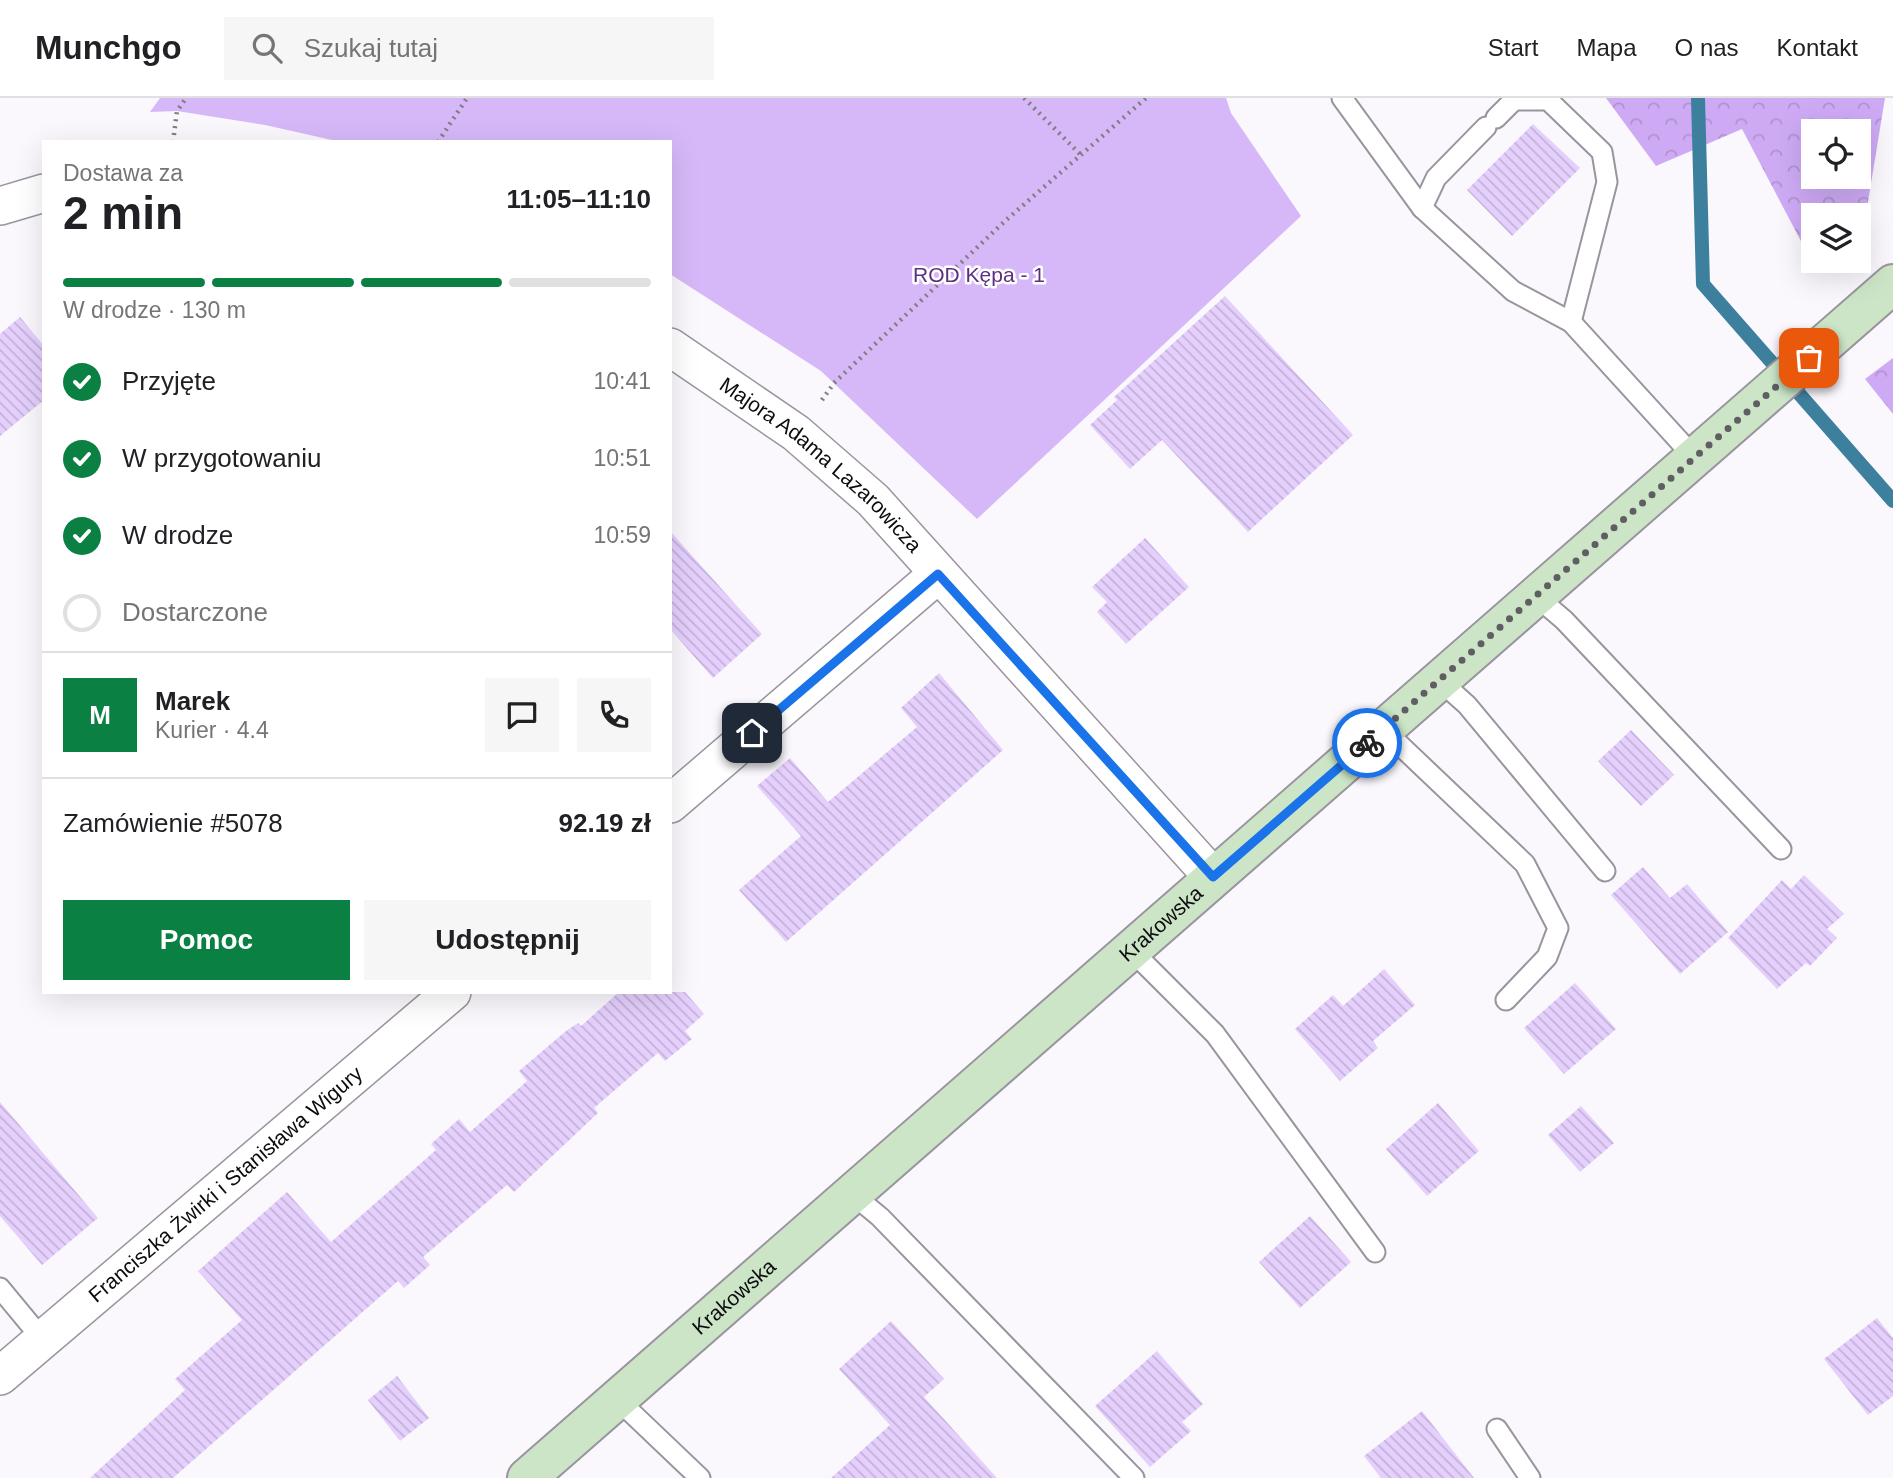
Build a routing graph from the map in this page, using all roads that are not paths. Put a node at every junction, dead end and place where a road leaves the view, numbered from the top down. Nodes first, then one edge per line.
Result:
1 (1342, 98) edge
2 (42, 194) edge
3 (0, 206) edge
4 (1422, 208) junction
5 (1892, 286) edge
6 (1572, 322) junction
7 (672, 348) edge
8 (1695, 457) junction
9 (938, 574) junction
10 (1537, 597) junction
11 (1439, 680) junction
12 (1383, 729) junction
13 (672, 802) edge
14 (1780, 849) dead end
15 (1605, 871) dead end
16 (1213, 877) junction
17 (1130, 949) junction
18 (450, 994) edge
19 (1506, 1000) dead end
20 (851, 1193) junction
21 (1375, 1252) dead end
22 (0, 1289) edge
23 (43, 1340) junction
24 (0, 1376) edge
25 (616, 1398) junction
26 (1497, 1429) dead end
27 (527, 1478) edge
28 (700, 1478) edge
29 (1135, 1478) edge
30 (1530, 1478) edge

1 - 4 lane
2 - 3 street
4 - 6 lane
4 - 6 lane
5 - 8 street, Krakowska
6 - 8 lane
7 - 9 street, Majora Adama Lazarowicza
8 - 10 street, Krakowska
9 - 13 street
9 - 16 street, Majora Adama Lazarowicza
10 - 11 street, Krakowska
10 - 14 lane
11 - 12 street, Krakowska
11 - 15 lane
12 - 16 street, Krakowska
12 - 19 lane
16 - 17 street, Krakowska
17 - 20 street, Krakowska
17 - 21 lane
18 - 23 street, Franciszka Żwirki i Stanisława Wigury
20 - 25 street, Krakowska
20 - 29 lane
22 - 23 lane
23 - 24 street, Franciszka Żwirki i Stanisława Wigury
25 - 27 street, Krakowska
25 - 28 lane
26 - 30 lane

